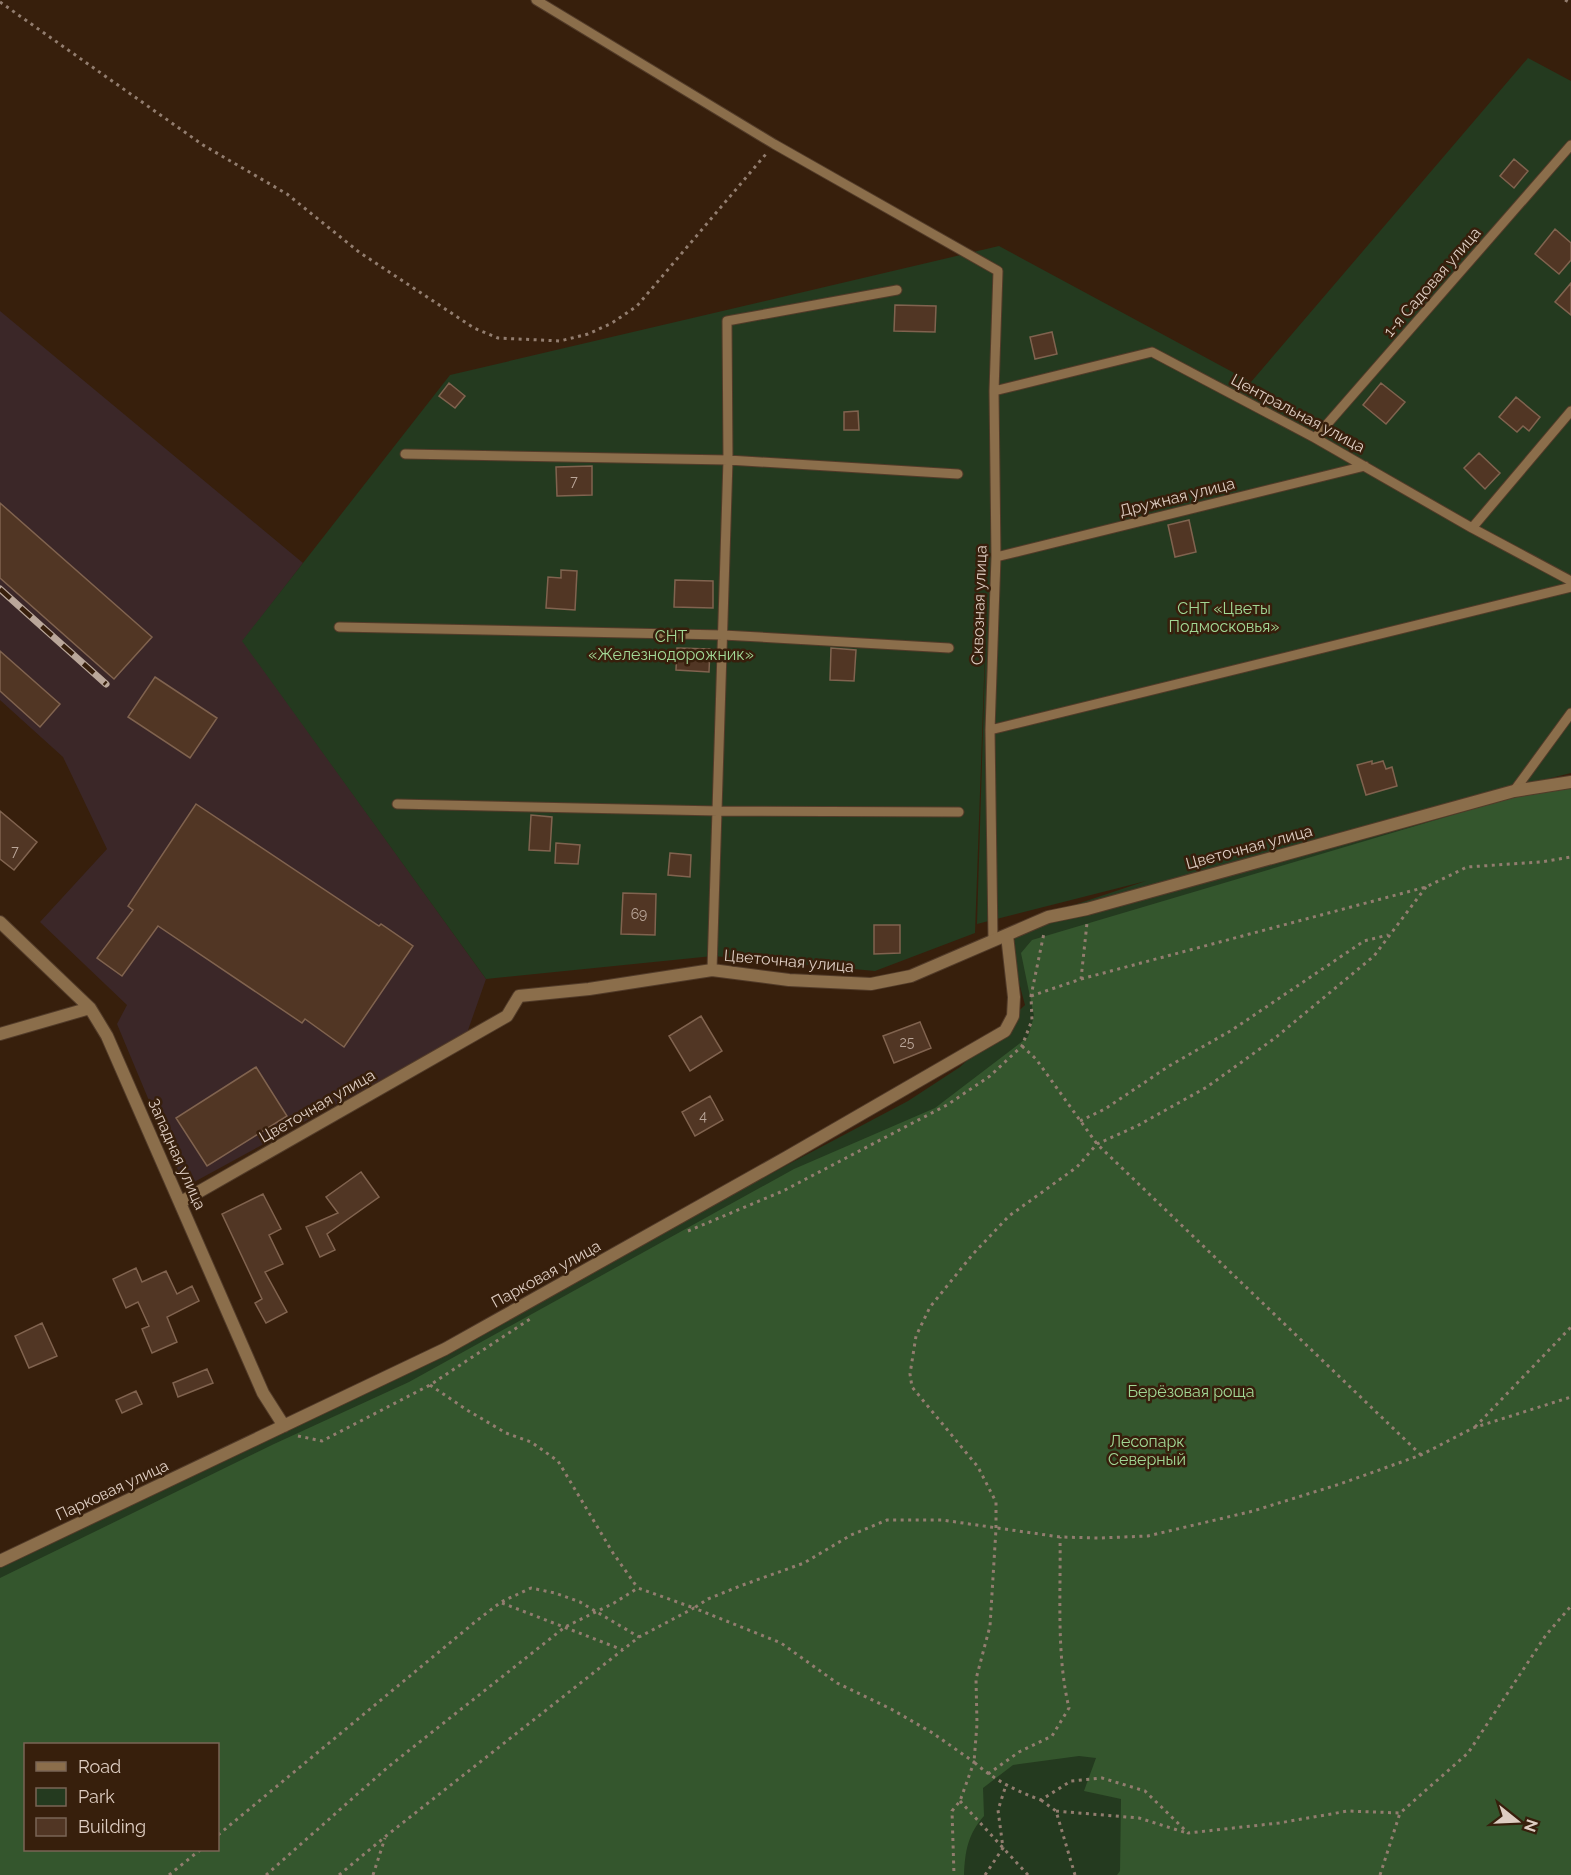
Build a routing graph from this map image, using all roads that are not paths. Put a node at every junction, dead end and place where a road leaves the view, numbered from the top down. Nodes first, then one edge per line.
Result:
1 (536, 0) edge
2 (1571, 145) edge
3 (897, 290) dead end
4 (994, 391) junction
5 (1571, 411) edge
6 (1315, 438) junction
7 (405, 454) dead end
8 (728, 460) junction
9 (1365, 466) junction
10 (958, 474) dead end
11 (1472, 528) junction
12 (996, 557) junction
13 (1571, 581) edge
14 (1571, 587) edge
15 (339, 627) dead end
16 (723, 635) junction
17 (949, 648) dead end
18 (1571, 714) edge
19 (990, 730) junction
20 (1571, 782) edge
21 (1514, 791) junction
22 (397, 804) dead end
23 (718, 811) junction
24 (959, 812) dead end
25 (0, 922) edge
26 (1006, 935) junction
27 (993, 940) junction
28 (712, 970) junction
29 (90, 1008) junction
30 (0, 1034) edge
31 (181, 1202) junction
32 (284, 1426) junction
33 (0, 1561) edge

1 - 4 lane, Сквозная улица
2 - 6 lane, 1-я Садовая улица
3 - 8 lane
4 - 6 lane, Центральная улица
4 - 12 lane, Сквозная улица
5 - 11 lane
6 - 9 lane, Центральная улица
7 - 8 lane
8 - 10 lane
8 - 16 lane
9 - 11 lane, Центральная улица
9 - 12 lane, Дружная улица
11 - 13 lane, Центральная улица
12 - 19 lane, Сквозная улица
14 - 19 lane
15 - 16 lane
16 - 17 lane
16 - 23 lane
18 - 21 lane
19 - 27 lane, Сквозная улица
20 - 21 street, Цветочная улица
21 - 26 street, Цветочная улица
22 - 23 lane
23 - 24 lane
23 - 28 lane
25 - 29 street, Западная улица
26 - 27 street, Цветочная улица
26 - 32 street, Парковая улица
27 - 28 street, Цветочная улица
28 - 31 street, Цветочная улица
29 - 30 street
29 - 31 street, Западная улица
31 - 32 street, Западная улица
32 - 33 street, Парковая улица

